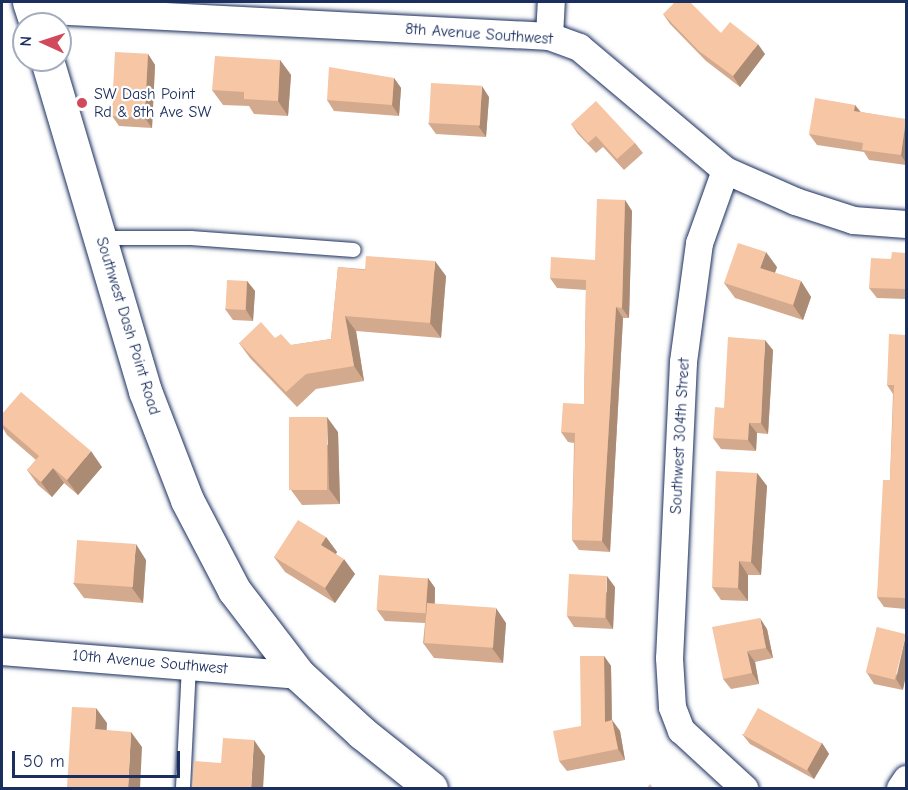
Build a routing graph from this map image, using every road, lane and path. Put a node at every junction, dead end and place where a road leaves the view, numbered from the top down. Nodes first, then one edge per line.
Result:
1 (551, 2) edge
2 (72, 14) edge
3 (549, 36) junction
4 (51, 72) edge
5 (725, 170) junction
6 (906, 224) edge
7 (101, 238) junction
8 (354, 250) dead end
9 (2, 651) edge
10 (189, 665) junction
11 (299, 675) junction
12 (906, 779) edge
13 (183, 789) edge
14 (431, 789) edge
15 (744, 789) edge
16 (900, 789) edge

1 - 3 street
2 - 3 street, 8th Avenue Southwest
3 - 5 street, 8th Avenue Southwest
4 - 7 main road, Southwest Dash Point Road
5 - 6 street, 8th Avenue Southwest
5 - 15 street, Southwest 304th Street
7 - 8 lane
7 - 11 main road, Southwest Dash Point Road
9 - 10 street, 10th Avenue Southwest
10 - 11 street, 10th Avenue Southwest
10 - 13 lane
11 - 14 main road, Southwest Dash Point Road
12 - 16 street

